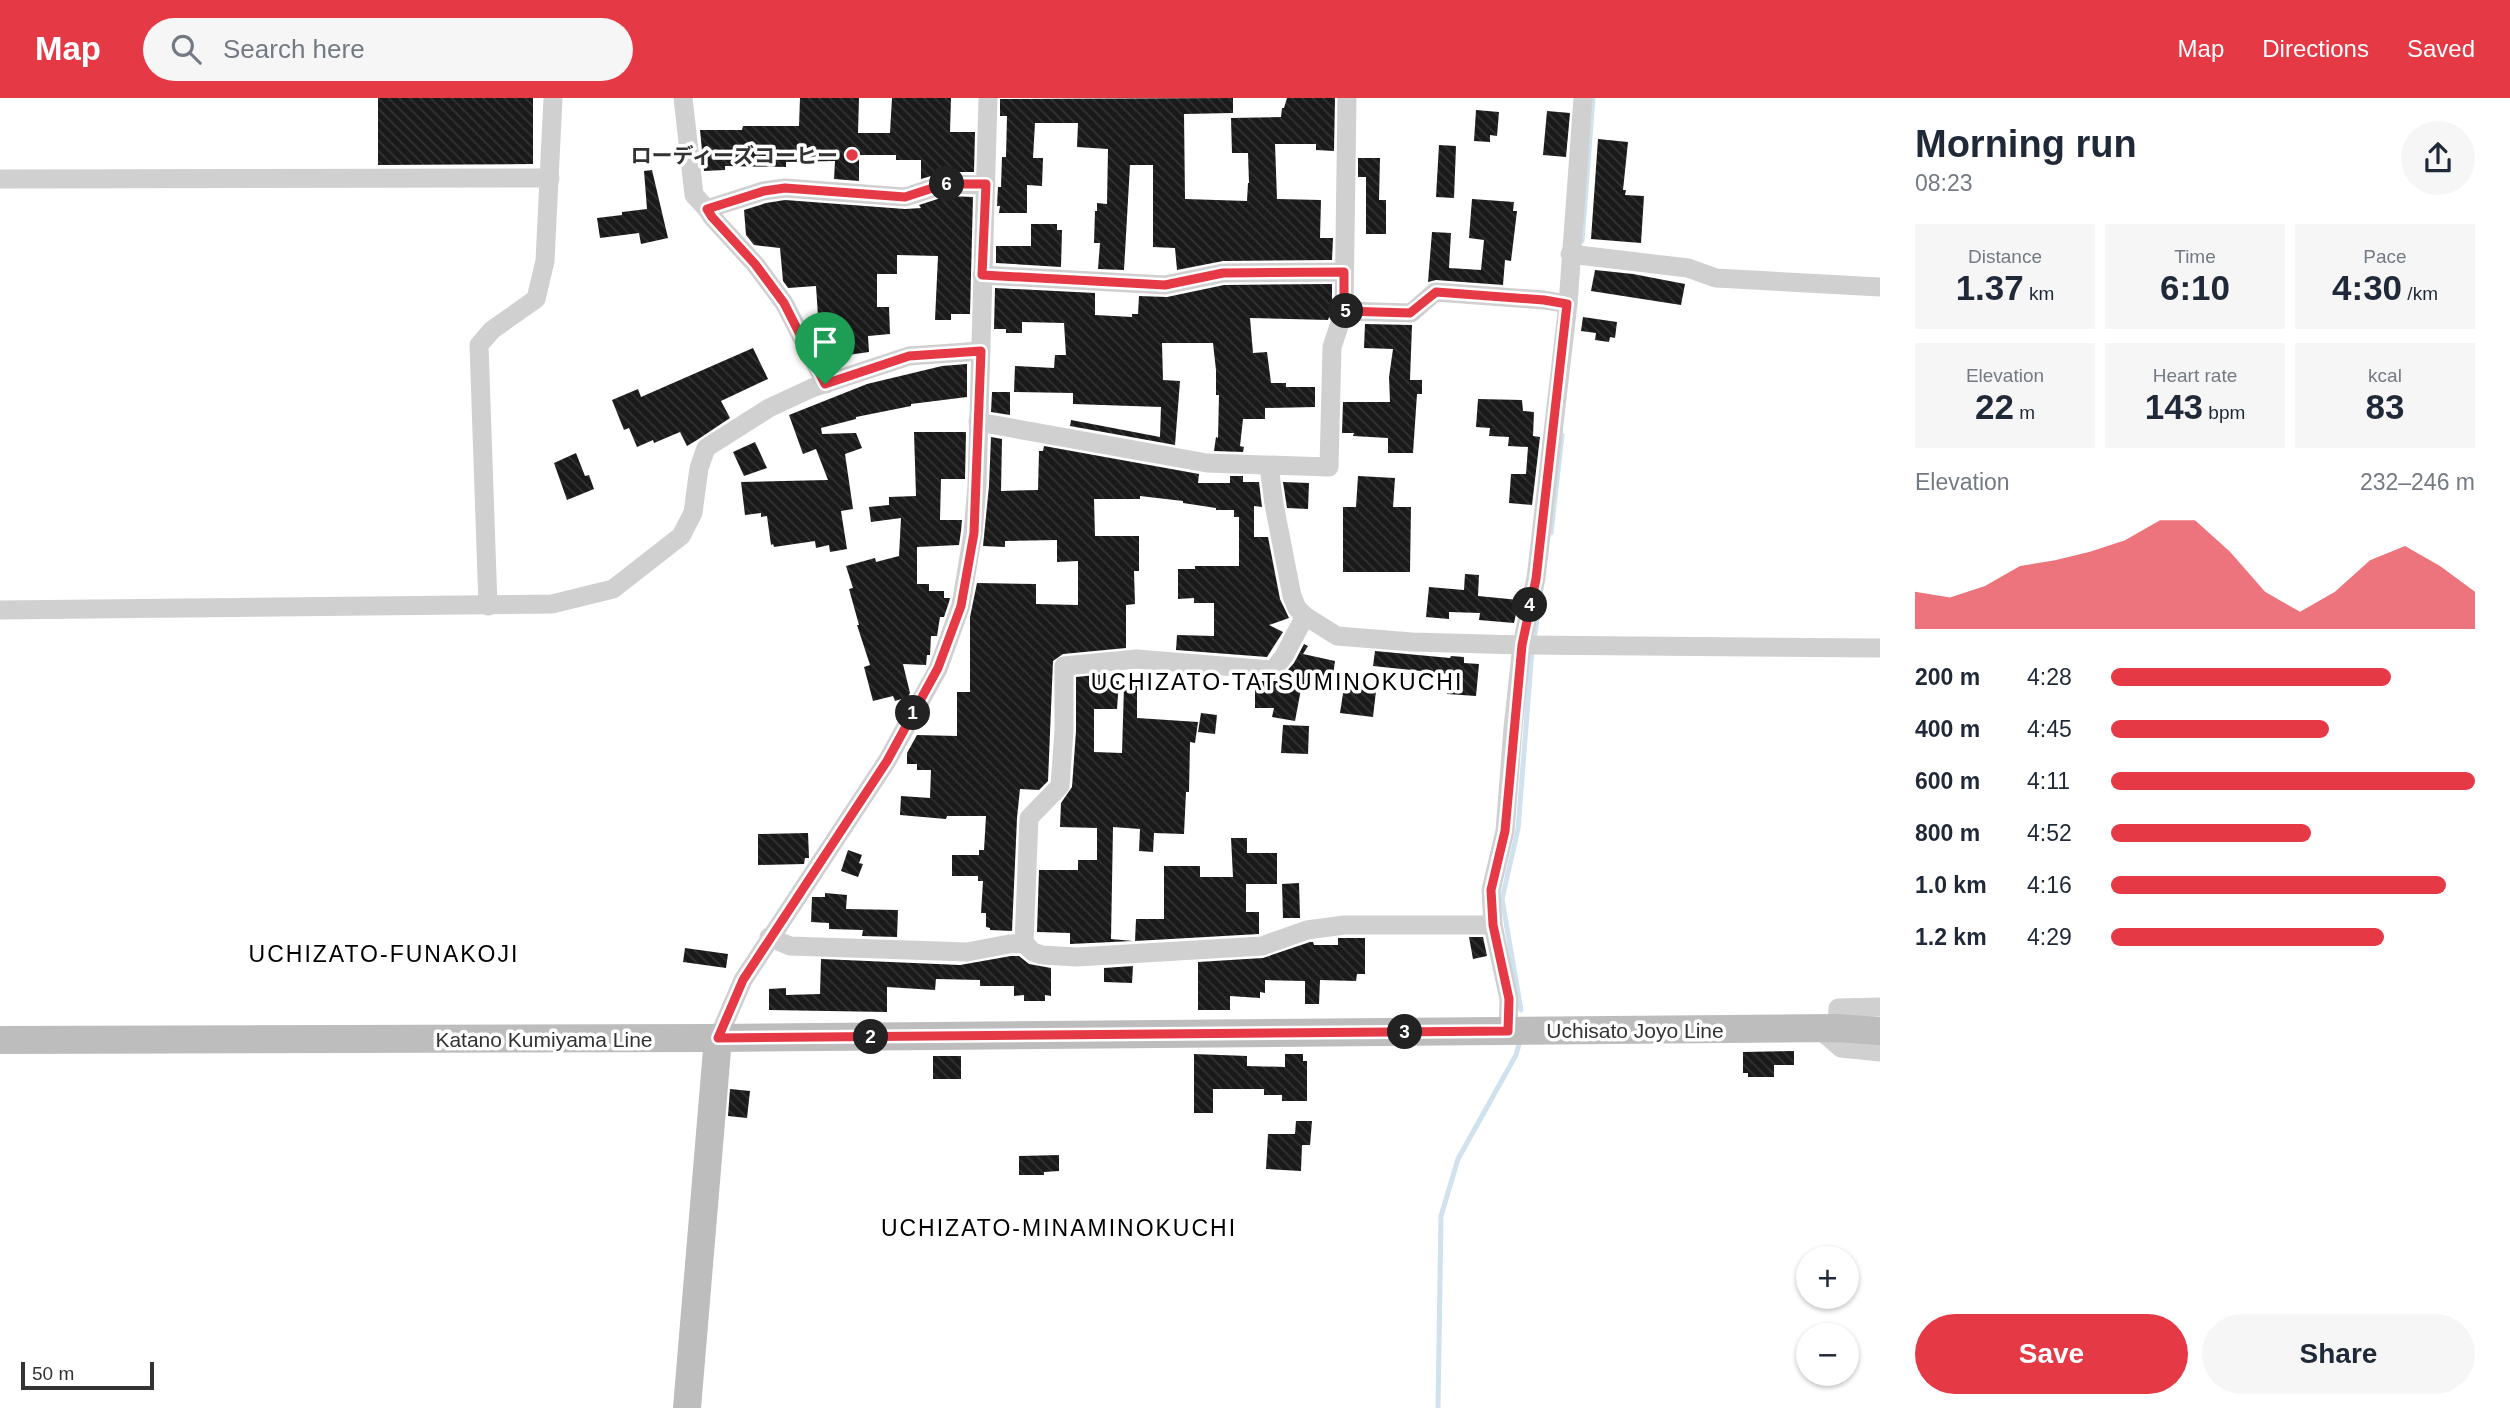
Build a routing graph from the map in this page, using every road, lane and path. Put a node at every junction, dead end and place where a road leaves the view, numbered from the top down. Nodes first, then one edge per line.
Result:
1 (553, 98) edge
2 (683, 98) edge
3 (988, 98) edge
4 (1347, 98) edge
5 (1583, 98) edge
6 (550, 178) junction
7 (0, 179) edge
8 (986, 184) junction
9 (707, 209) junction
10 (1570, 254) junction
11 (1344, 272) junction
12 (982, 275) junction
13 (1880, 287) edge
14 (1567, 304) junction
15 (1344, 311) junction
16 (981, 351) junction
17 (825, 384) junction
18 (978, 422) junction
19 (1269, 466) junction
20 (488, 606) junction
21 (0, 610) edge
22 (1305, 616) junction
23 (1522, 645) junction
24 (1880, 648) edge
25 (1493, 925) junction
26 (769, 937) junction
27 (1024, 943) junction
28 (1880, 1007) edge
29 (1828, 1029) junction
30 (1508, 1031) junction
31 (1880, 1031) edge
32 (718, 1038) junction
33 (0, 1040) edge
34 (1880, 1052) edge
35 (687, 1408) edge

1 - 6 street
2 - 9 street
3 - 8 street
4 - 11 street
5 - 10 street
6 - 7 street
6 - 20 street
8 - 9 street
8 - 12 street
9 - 17 street
10 - 13 street
10 - 14 street
11 - 12 street
11 - 15 street
12 - 16 street
14 - 15 street
14 - 23 street
15 - 19 street
16 - 17 street
16 - 18 street
17 - 20 street
18 - 19 street
18 - 26 street
19 - 22 street
20 - 21 street
22 - 23 street
22 - 27 street
23 - 24 street
23 - 25 street
25 - 27 street
25 - 30 street
26 - 27 street
26 - 32 street
28 - 29 street
29 - 30 main road, Uchisato Joyo Line
29 - 31 main road, Uchisato Joyo Line
29 - 34 street
30 - 32 main road, Uchisato Joyo Line
32 - 33 main road, Katano Kumiyama Line
32 - 35 main road

